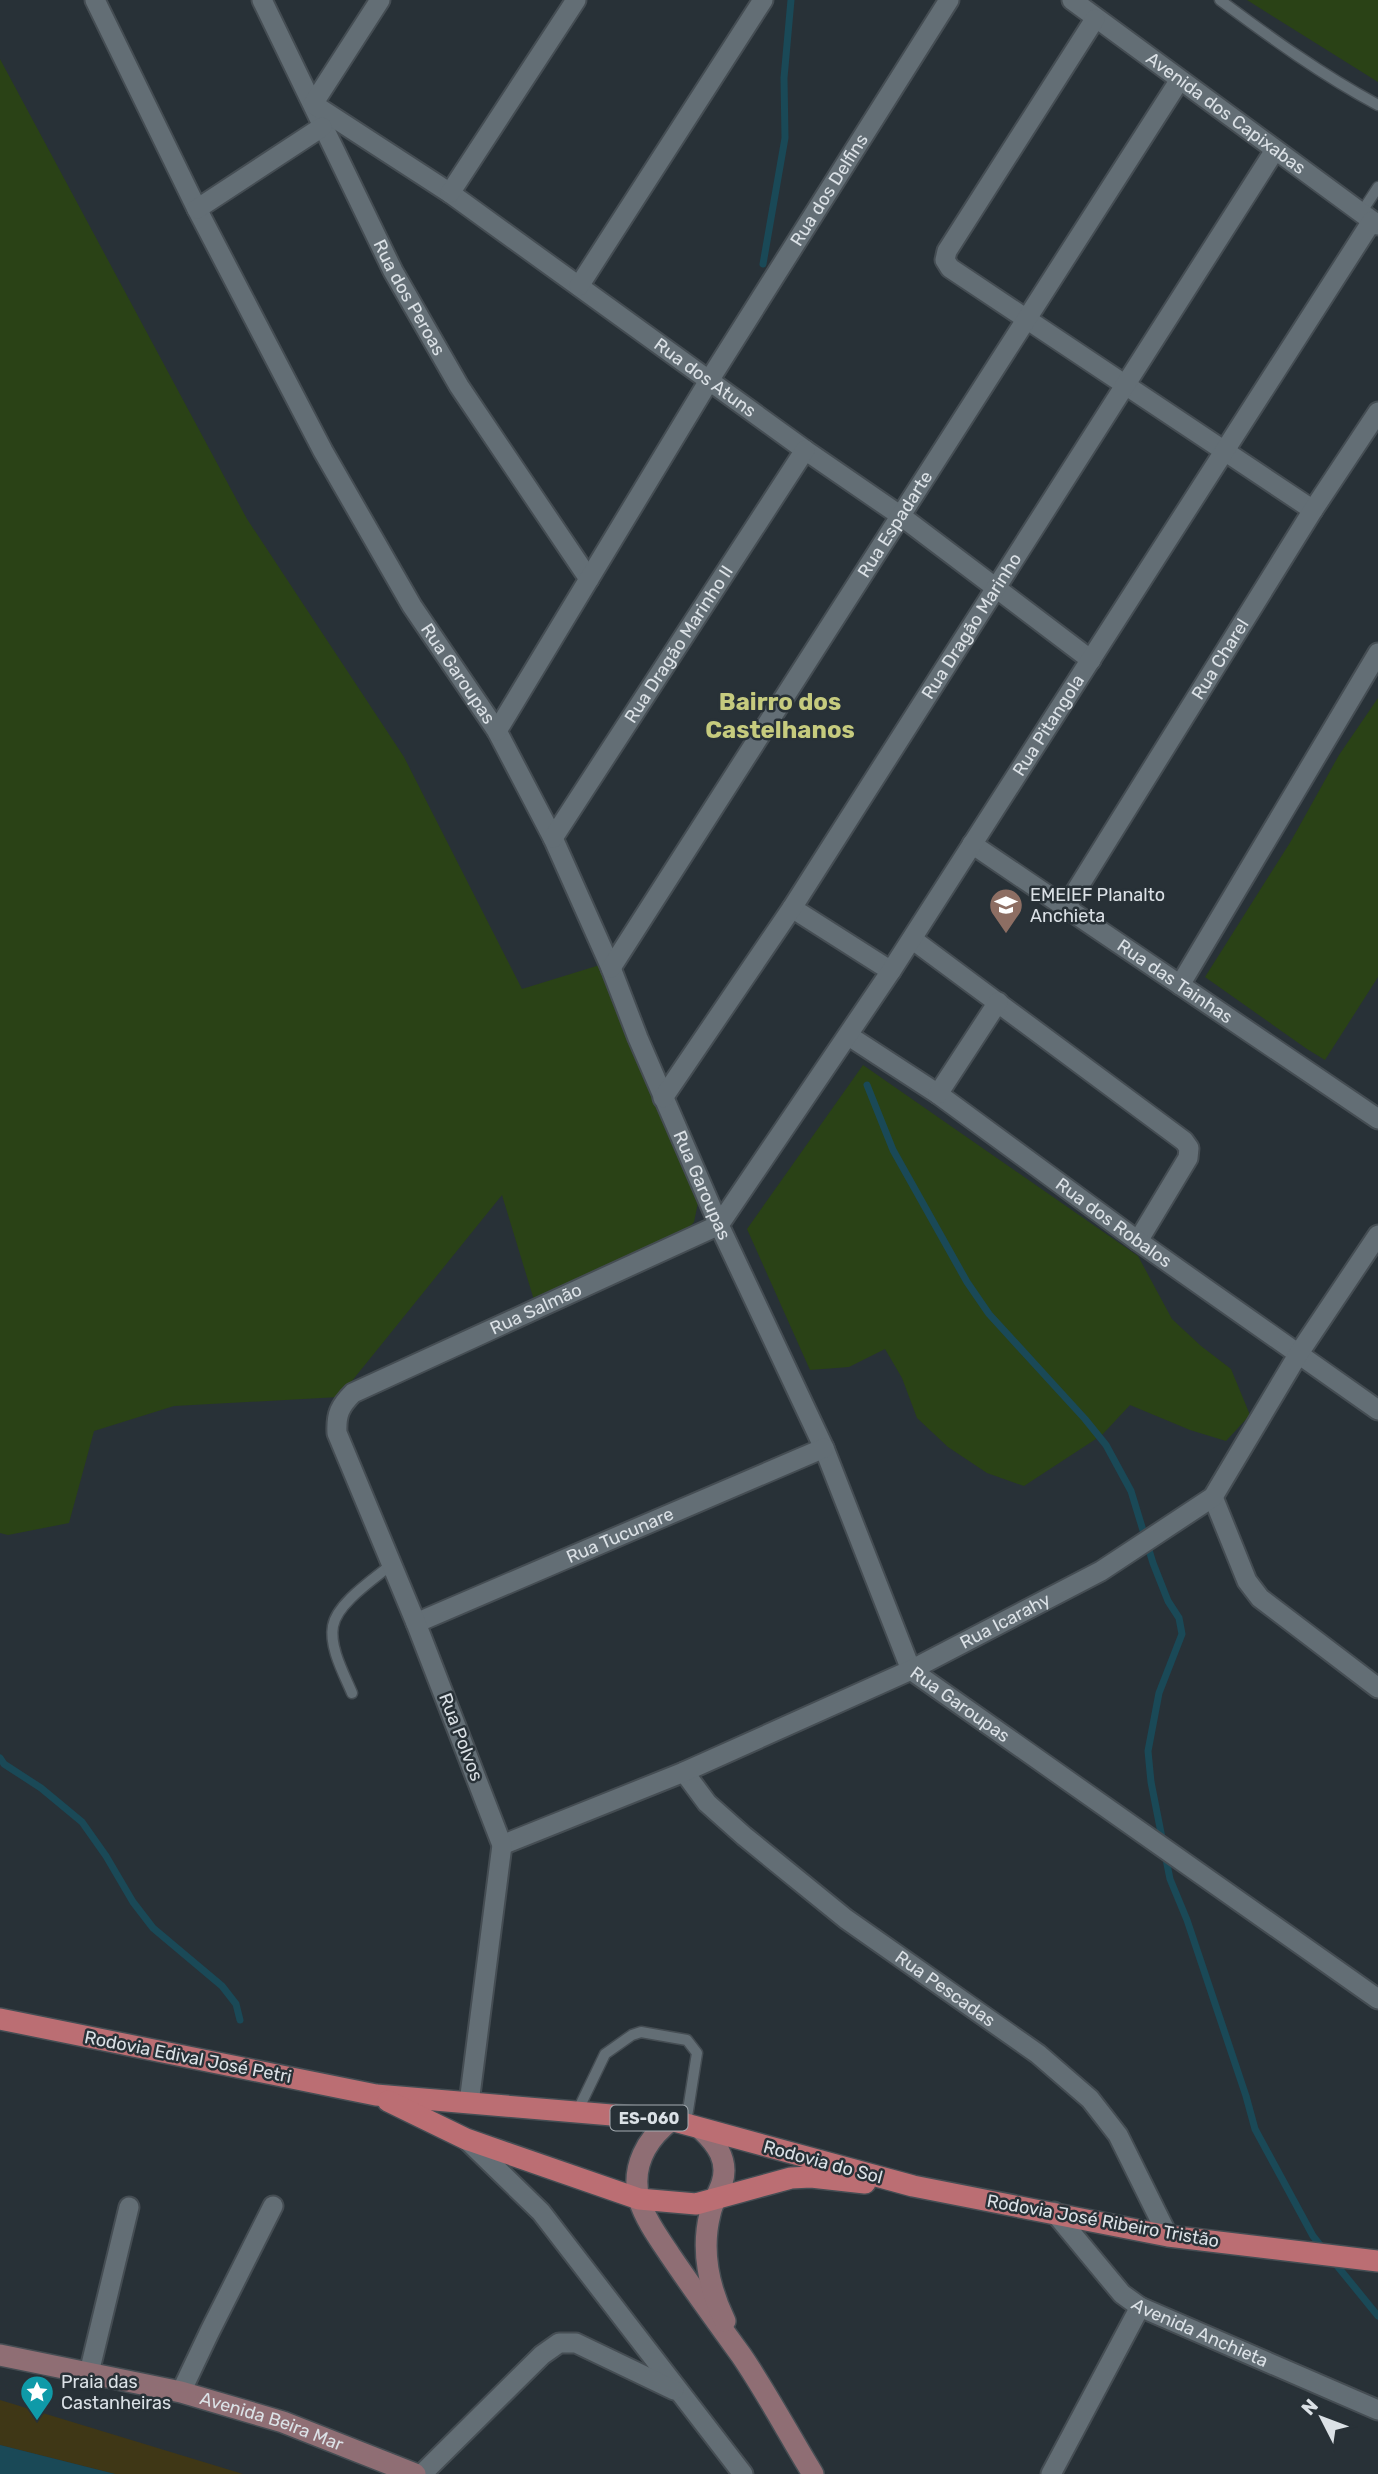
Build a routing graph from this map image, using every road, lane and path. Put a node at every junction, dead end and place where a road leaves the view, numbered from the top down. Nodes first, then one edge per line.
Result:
1 (94, 0) edge
2 (262, 0) edge
3 (380, 0) edge
4 (576, 0) edge
5 (763, 0) edge
6 (949, 0) edge
7 (1072, 0) edge
8 (1220, 0) edge
9 (1096, 19) junction
10 (1179, 81) junction
11 (313, 104) junction
12 (1378, 105) edge
13 (322, 127) junction
14 (1275, 150) junction
15 (1378, 187) edge
16 (450, 193) junction
17 (197, 209) junction
18 (1370, 220) edge
19 (579, 286) junction
20 (1026, 320) junction
21 (710, 379) junction
22 (1126, 385) junction
23 (1378, 412) edge
24 (805, 450) junction
25 (1224, 453) junction
26 (1313, 510) junction
27 (901, 516) junction
28 (589, 579) junction
29 (996, 588) junction
30 (1378, 653) edge
31 (1091, 660) junction
32 (497, 730) junction
33 (553, 838) junction
34 (972, 844) junction
35 (1066, 907) junction
36 (792, 908) junction
37 (912, 939) junction
38 (611, 968) junction
39 (891, 971) junction
40 (1180, 985) junction
41 (998, 1002) junction
42 (849, 1036) junction
43 (938, 1094) junction
44 (663, 1098) junction
45 (1378, 1119) edge
46 (719, 1226) junction
47 (1378, 1234) edge
48 (1138, 1241) junction
49 (1299, 1353) junction
50 (353, 1393) joint
51 (1378, 1410) edge
52 (824, 1448) junction
53 (1213, 1497) junction
54 (391, 1564) junction
55 (416, 1623) junction
56 (911, 1670) junction
57 (1378, 1688) edge
58 (352, 1693) dead end
59 (684, 1772) junction
60 (502, 1845) junction
61 (1378, 1999) edge
62 (0, 2020) edge
63 (376, 2095) junction
64 (469, 2103) junction
65 (576, 2113) junction
66 (686, 2124) junction
67 (466, 2139) junction
68 (912, 2186) junction
69 (639, 2199) junction
70 (715, 2199) junction
71 (273, 2206) dead end
72 (129, 2207) dead end
73 (1054, 2213) junction
74 (1168, 2236) junction
75 (1378, 2261) edge
76 (1140, 2307) junction
77 (0, 2355) edge
78 (742, 2358) junction
79 (89, 2373) junction
80 (181, 2392) junction
81 (684, 2396) junction
82 (1378, 2410) edge
83 (415, 2474) edge
84 (422, 2474) edge
85 (743, 2474) edge
86 (813, 2474) edge
87 (1051, 2474) edge

1 - 17 street, Rua Garoupas
2 - 11 street, Rua dos Peroas
3 - 11 street
4 - 16 street
5 - 19 street
6 - 21 street, Rua dos Delfins
7 - 9 street, Avenida dos Capixabas
8 - 12 lane
9 - 10 street, Avenida dos Capixabas
9 - 20 street
10 - 14 street, Avenida dos Capixabas
10 - 20 street, Rua Espadarte
11 - 13 street, Rua dos Peroas
11 - 16 street, Rua dos Atuns
13 - 17 street
13 - 28 street, Rua dos Peroas
14 - 18 street, Avenida dos Capixabas
14 - 22 street, Rua Dragão Marinho
15 - 18 lane
16 - 19 street, Rua dos Atuns
17 - 32 street, Rua Garoupas
18 - 25 street, Rua Pitangola
19 - 21 street, Rua dos Atuns
20 - 22 street
20 - 27 street, Rua Espadarte
21 - 24 street, Rua dos Atuns
21 - 28 street, Rua dos Delfins
22 - 25 street
22 - 29 street, Rua Dragão Marinho
23 - 26 street, Rua Charel
24 - 27 street, Rua dos Atuns
24 - 33 street, Rua Dragão Marinho II
25 - 26 street
25 - 31 street, Rua Pitangola
26 - 35 street, Rua Charel
27 - 29 street, Rua dos Atuns
27 - 38 street, Rua Espadarte
28 - 32 street, Rua dos Delfins
29 - 31 street, Rua dos Atuns
29 - 36 street, Rua Dragão Marinho
30 - 40 street
31 - 34 street, Rua Pitangola
32 - 33 street, Rua Garoupas
33 - 38 street, Rua Garoupas
34 - 35 street, Rua das Tainhas
34 - 37 street, Rua Pitangola
35 - 40 street, Rua das Tainhas
36 - 39 street
36 - 44 street, Rua Dragão Marinho
37 - 39 street, Rua Pitangola
37 - 41 street
38 - 44 street, Rua Garoupas
39 - 42 street, Rua Pitangola
40 - 45 street, Rua das Tainhas
41 - 43 street
41 - 48 street
42 - 43 street, Rua dos Robalos
42 - 46 street, Rua Pitangola
43 - 48 street, Rua dos Robalos
44 - 46 street, Rua Garoupas
46 - 50 street, Rua Salmão
46 - 52 street, Rua Garoupas
47 - 49 street, Rua Icarahy
48 - 49 street, Rua dos Robalos
49 - 51 street, Rua dos Robalos
49 - 53 street, Rua Icarahy
50 - 54 street, Rua Polvos
52 - 55 street, Rua Tucunare
52 - 56 street, Rua Garoupas
53 - 56 street, Rua Icarahy
53 - 57 street
54 - 55 street, Rua Polvos
54 - 58 lane
55 - 60 street, Rua Polvos
56 - 59 street, Rua Icarahy
56 - 61 street, Rua Garoupas
59 - 60 street, Rua Icarahy
59 - 74 street, Rua Pescadas
60 - 64 street, Rua Polvos
62 - 63 main road, Rodovia Edival José Petri / ES-060
63 - 64 main road, Rodovia do Sol / ES-060
63 - 67 main road, Rodovia do Sol / ES-060
64 - 65 main road, Rodovia do Sol / ES-060
65 - 66 main road, Rodovia do Sol / ES-060
65 - 66 lane
66 - 68 main road, Rodovia do Sol / ES-060
66 - 69 street
66 - 70 street
67 - 69 main road, Rodovia do Sol / ES-060
67 - 81 street, Rodovia do Sol
68 - 70 main road, Rodovia do Sol / ES-060
68 - 73 main road, Rodovia José Ribeiro Tristão / ES-060
69 - 70 main road, Rodovia do Sol / ES-060
69 - 78 street
70 - 78 street
71 - 80 street
72 - 79 street
73 - 74 main road, Rodovia José Ribeiro Tristão / ES-060
73 - 76 street, Avenida Anchieta
74 - 75 main road, Rodovia José Ribeiro Tristão / ES-060
76 - 82 street, Avenida Anchieta
76 - 87 street
77 - 79 street, Avenida Beira Mar
78 - 86 street
79 - 80 street, Avenida Beira Mar
80 - 83 street, Avenida Beira Mar
81 - 84 street
81 - 85 street, Rodovia do Sol

